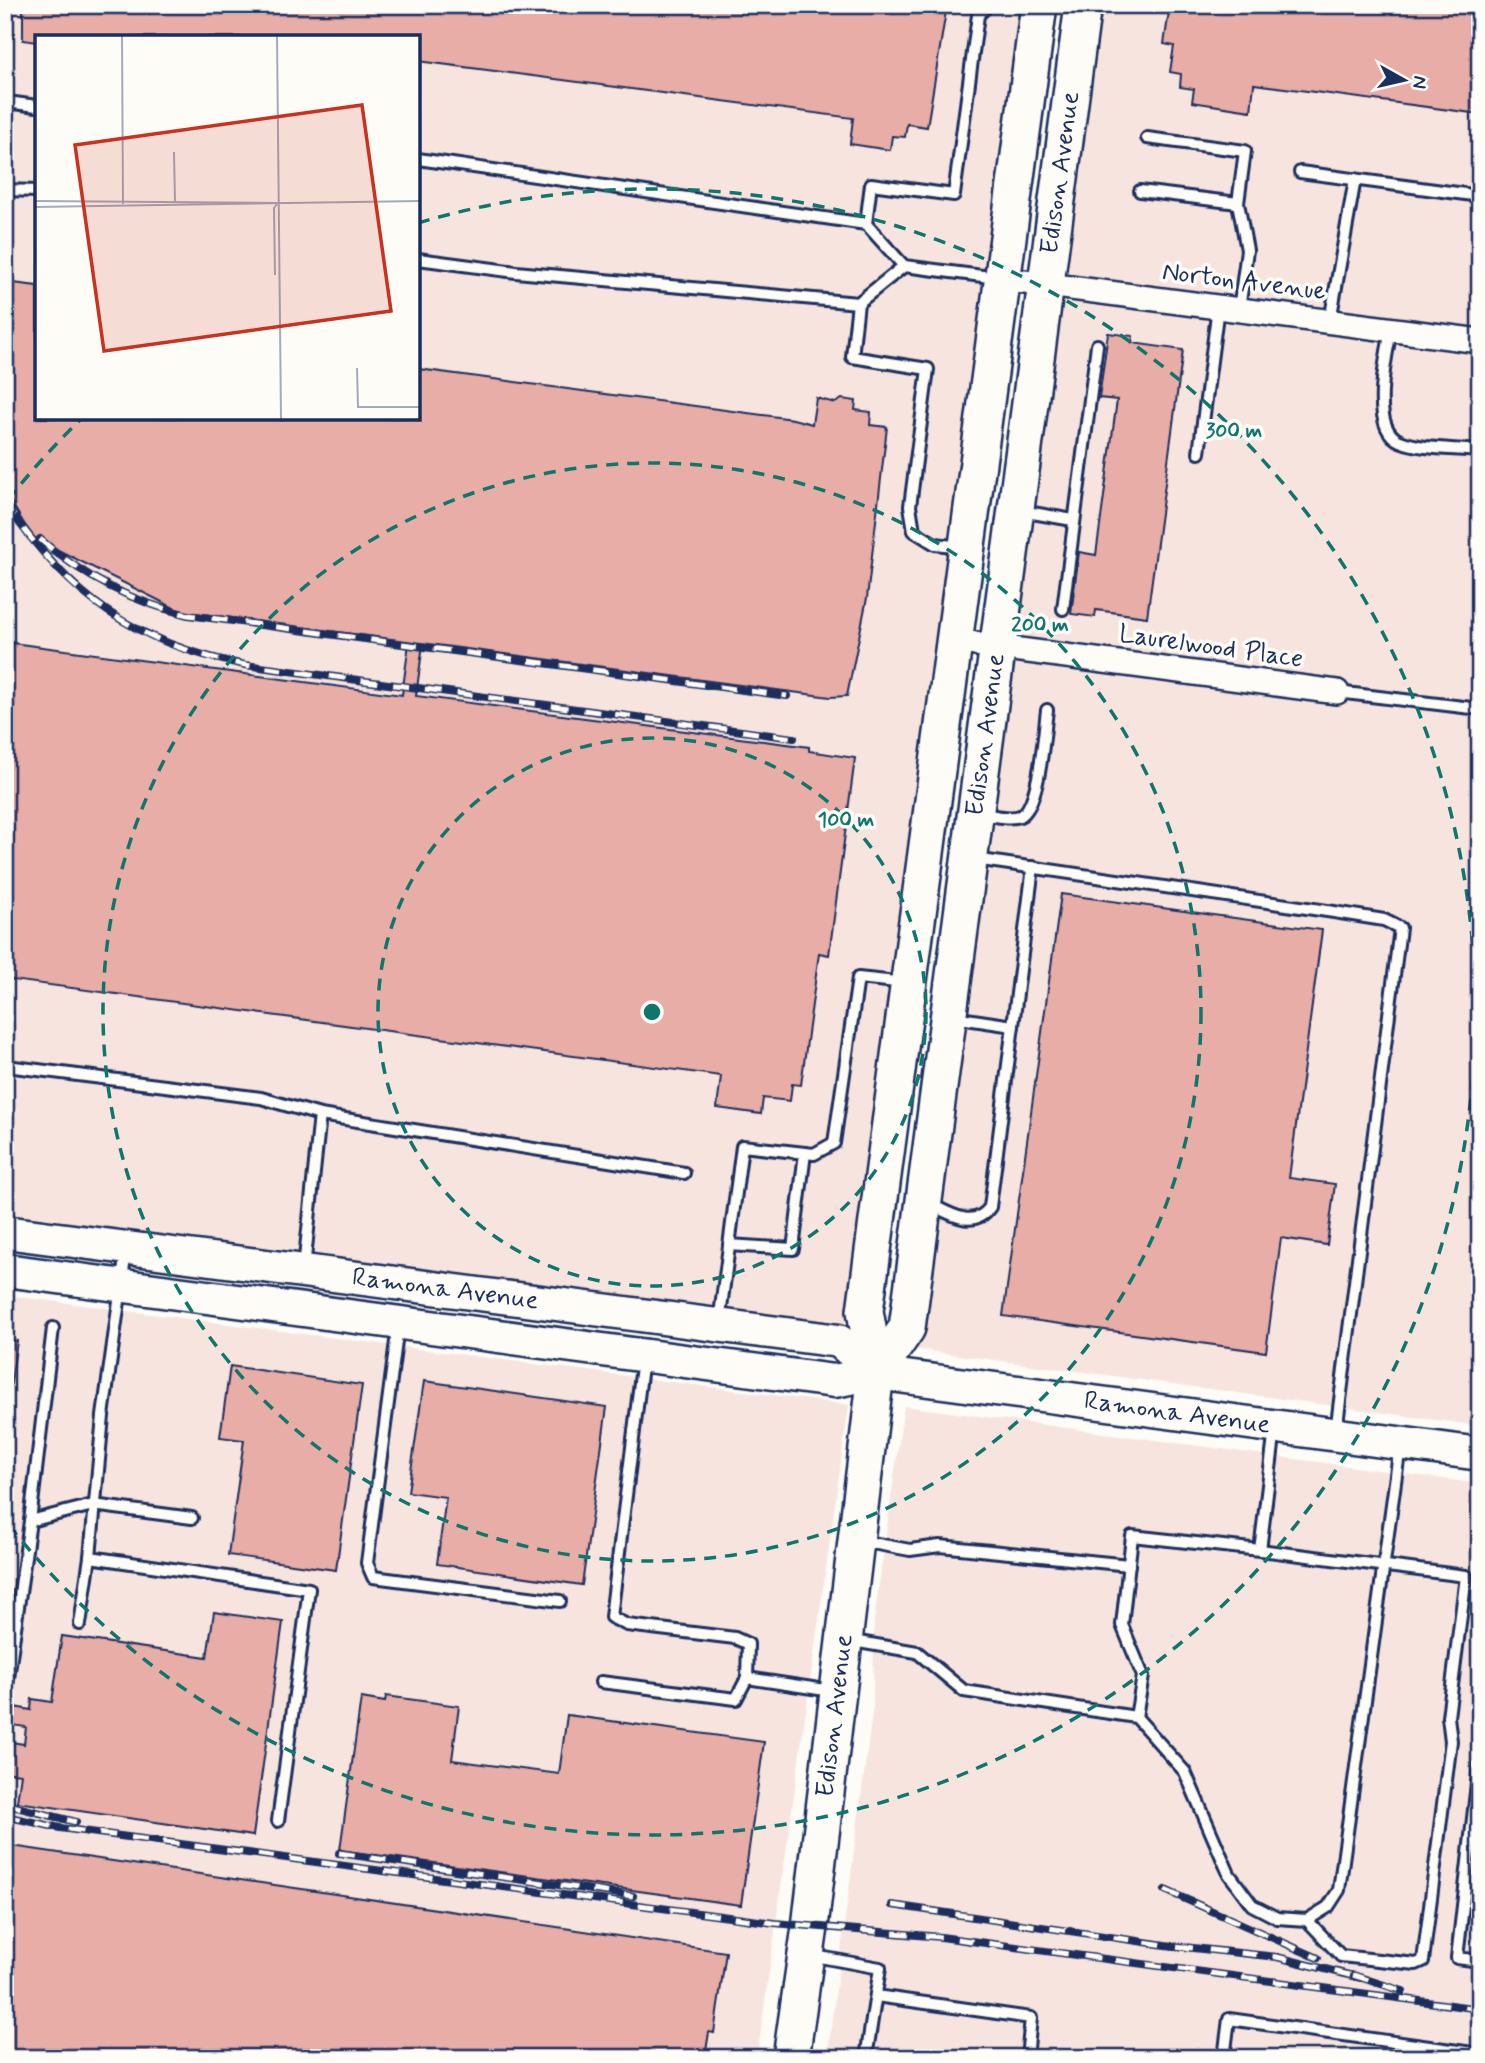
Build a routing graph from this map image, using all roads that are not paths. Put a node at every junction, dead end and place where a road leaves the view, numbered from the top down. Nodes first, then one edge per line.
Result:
1 (988, 5) edge
2 (1039, 5) edge
3 (1083, 5) edge
4 (7, 102) edge
5 (35, 106) edge
6 (1147, 138) dead end
7 (420, 159) edge
8 (1300, 172) dead end
9 (1355, 179) junction
10 (5, 190) edge
11 (35, 191) edge
12 (1140, 191) dead end
13 (1480, 196) edge
14 (1238, 203) junction
15 (866, 224) junction
16 (420, 259) edge
17 (904, 266) junction
18 (1001, 279) junction
19 (1044, 284) junction
20 (858, 303) junction
21 (1228, 308) junction
22 (1330, 321) junction
23 (1391, 329) junction
24 (1480, 341) edge
25 (1097, 345) dead end
26 (1480, 451) edge
27 (1199, 453) dead end
28 (1015, 510) junction
29 (1073, 520) junction
30 (966, 547) junction
31 (1063, 609) dead end
32 (953, 641) junction
33 (997, 646) junction
34 (1337, 692) joint
35 (1480, 709) edge
36 (1047, 710) dead end
37 (975, 813) junction
38 (968, 858) junction
39 (924, 864) junction
40 (1033, 867) junction
41 (908, 983) junction
42 (948, 1016) junction
43 (1013, 1026) junction
44 (14, 1066) dead end
45 (320, 1115) junction
46 (805, 1153) junction
47 (684, 1173) dead end
48 (923, 1201) junction
49 (5, 1232) edge
50 (729, 1245) junction
51 (127, 1248) junction
52 (5, 1270) edge
53 (303, 1271) junction
54 (120, 1285) junction
55 (398, 1323) junction
56 (719, 1325) junction
57 (53, 1328) dead end
58 (643, 1356) junction
59 (876, 1373) junction
60 (1275, 1427) junction
61 (1336, 1435) junction
62 (1400, 1443) junction
63 (1480, 1454) edge
64 (93, 1506) junction
65 (192, 1518) dead end
66 (30, 1521) junction
67 (856, 1540) junction
68 (1260, 1550) junction
69 (90, 1557) junction
70 (1384, 1564) junction
71 (1129, 1565) junction
72 (561, 1601) dead end
73 (80, 1624) dead end
74 (844, 1640) junction
75 (747, 1678) junction
76 (601, 1682) dead end
77 (838, 1692) junction
78 (5, 1700) edge
79 (1136, 1717) junction
80 (1480, 1757) edge
81 (278, 1821) dead end
82 (1307, 1920) junction
83 (806, 1954) junction
84 (1480, 1961) edge
85 (876, 1996) junction
86 (1480, 2054) edge
87 (791, 2058) edge
88 (866, 2058) edge
89 (1027, 2058) edge
90 (1224, 2058) edge

1 - 15 lane
2 - 18 main road, Edison Avenue
3 - 19 main road, Edison Avenue
4 - 5 lane
6 - 14 lane
7 - 15 lane
8 - 9 lane
9 - 13 lane
9 - 22 lane
10 - 11 lane
12 - 14 lane
14 - 21 lane
15 - 17 lane
16 - 20 lane
17 - 18 lane
17 - 20 lane
18 - 19 street, Norton Avenue
18 - 30 main road, Edison Avenue
19 - 21 street, Norton Avenue
19 - 28 main road, Edison Avenue
20 - 30 lane
21 - 22 street, Norton Avenue
21 - 27 lane
22 - 23 street, Norton Avenue
23 - 24 street, Norton Avenue
23 - 26 lane
25 - 29 lane
28 - 29 lane
28 - 33 main road, Edison Avenue
29 - 31 lane
30 - 32 main road, Edison Avenue
32 - 33 street, Laurelwood Place
32 - 39 main road, Edison Avenue
33 - 34 street, Laurelwood Place
33 - 37 main road, Edison Avenue
34 - 35 lane
36 - 37 lane
37 - 38 main road, Edison Avenue
38 - 40 lane
38 - 42 main road, Edison Avenue
39 - 41 main road, Edison Avenue
39 - 42 main road
40 - 43 lane
40 - 61 lane
41 - 46 lane
41 - 59 main road, Edison Avenue
42 - 43 lane
42 - 48 main road, Edison Avenue
43 - 48 lane
44 - 45 lane
45 - 47 lane
45 - 53 lane
46 - 50 lane
46 - 50 lane
48 - 59 main road, Edison Avenue
49 - 51 main road, Ramona Avenue
50 - 56 lane
51 - 53 main road, Ramona Avenue
51 - 54 lane
52 - 54 main road, Ramona Avenue
53 - 56 main road, Ramona Avenue
54 - 55 main road, Ramona Avenue
54 - 64 lane
55 - 58 main road, Ramona Avenue
55 - 72 lane
56 - 59 main road, Ramona Avenue
57 - 66 lane
58 - 59 main road, Ramona Avenue
58 - 75 lane
59 - 60 main road, Ramona Avenue
59 - 67 main road, Edison Avenue
60 - 61 main road, Ramona Avenue
60 - 68 lane
61 - 62 main road, Ramona Avenue
62 - 63 main road, Ramona Avenue
62 - 70 lane
64 - 65 lane
64 - 66 lane
64 - 69 lane
66 - 78 lane
67 - 71 lane
67 - 74 main road, Edison Avenue
68 - 70 lane
68 - 71 lane
69 - 73 lane
69 - 81 lane
70 - 82 lane
70 - 82 lane
71 - 79 lane
74 - 77 main road, Edison Avenue
74 - 79 lane
75 - 76 lane
75 - 77 lane
77 - 83 main road, Edison Avenue
79 - 82 lane
80 - 84 lane
83 - 85 lane
83 - 87 main road, Edison Avenue
85 - 88 lane
85 - 89 lane
86 - 90 lane

